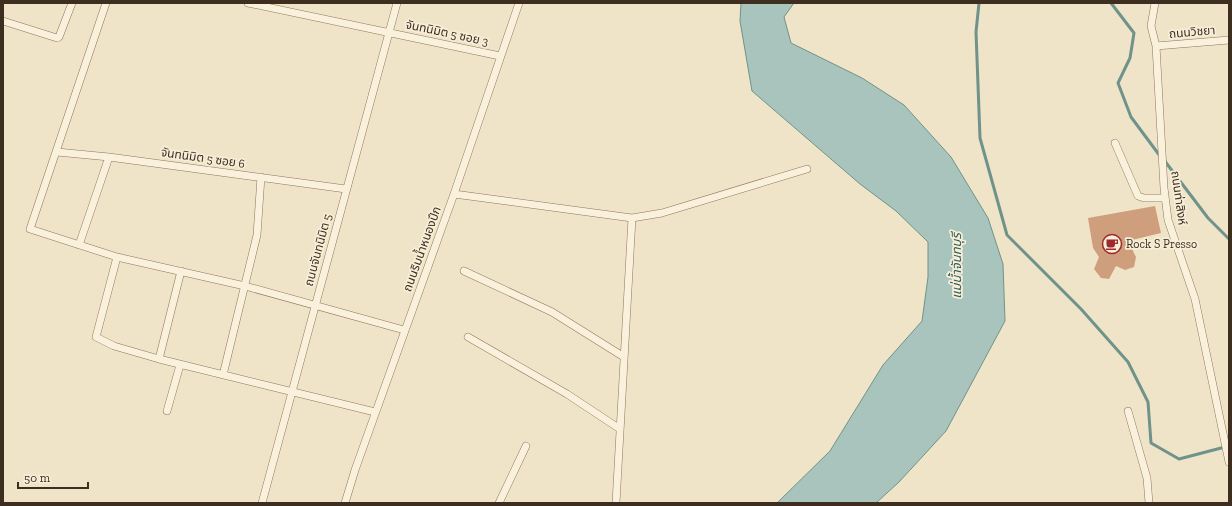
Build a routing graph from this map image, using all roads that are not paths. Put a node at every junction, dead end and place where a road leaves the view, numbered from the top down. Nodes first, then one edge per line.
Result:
1 (72, 3) edge
2 (106, 3) edge
3 (248, 3) edge
4 (397, 3) edge
5 (519, 3) edge
6 (1155, 3) edge
7 (3, 21) edge
8 (389, 32) junction
9 (1229, 40) edge
10 (1156, 46) junction
11 (500, 56) junction
12 (1115, 143) dead end
13 (57, 152) junction
14 (108, 156) junction
15 (807, 169) dead end
16 (261, 176) junction
17 (346, 189) junction
18 (454, 194) junction
19 (1165, 198) junction
20 (632, 218) junction
21 (79, 245) junction
22 (117, 257) junction
23 (181, 271) junction
24 (464, 271) dead end
25 (245, 286) junction
26 (314, 305) junction
27 (404, 330) junction
28 (468, 337) dead end
29 (624, 357) junction
30 (159, 359) junction
31 (180, 364) junction
32 (223, 375) junction
33 (291, 392) junction
34 (167, 411) dead end
35 (1128, 411) dead end
36 (375, 412) junction
37 (620, 429) junction
38 (526, 446) dead end
39 (1229, 462) edge
40 (262, 503) edge
41 (345, 503) edge
42 (499, 503) edge
43 (616, 503) edge
44 (1149, 503) edge

1 - 7 street
2 - 13 street
3 - 8 street, จันทนิมิต 5 ซอย 3
4 - 8 street, ถนนจันทนิมิต 5
5 - 11 street, ถนนริมน้ำหนองปึก
6 - 10 street, ถนนท่าสิงห์
8 - 11 street, จันทนิมิต 5 ซอย 3
8 - 17 street, ถนนจันทนิมิต 5
9 - 10 street, ถนนวิชยา
10 - 19 street, ถนนท่าสิงห์
11 - 18 street, ถนนริมน้ำหนองปึก
12 - 19 street
13 - 14 street, จันทนิมิต 5 ซอย 6
13 - 21 street
14 - 16 street, จันทนิมิต 5 ซอย 6
14 - 21 street
15 - 20 street
16 - 17 street, จันทนิมิต 5 ซอย 6
16 - 25 street
17 - 26 street, ถนนจันทนิมิต 5
18 - 20 street
18 - 27 street, ถนนริมน้ำหนองปึก
19 - 39 street, ถนนท่าสิงห์
20 - 29 street
21 - 22 street
22 - 23 street
22 - 30 street
23 - 25 street
23 - 30 street
24 - 29 street
25 - 26 street
25 - 32 street
26 - 27 street
26 - 33 street, ถนนจันทนิมิต 5
27 - 36 street, ถนนริมน้ำหนองปึก
28 - 37 street
29 - 37 street
30 - 31 street
31 - 32 street
31 - 34 street
32 - 33 street
33 - 36 street
33 - 40 street, ถนนจันทนิมิต 5
35 - 44 street
36 - 41 street, ถนนริมน้ำหนองปึก
37 - 43 street
38 - 42 street

